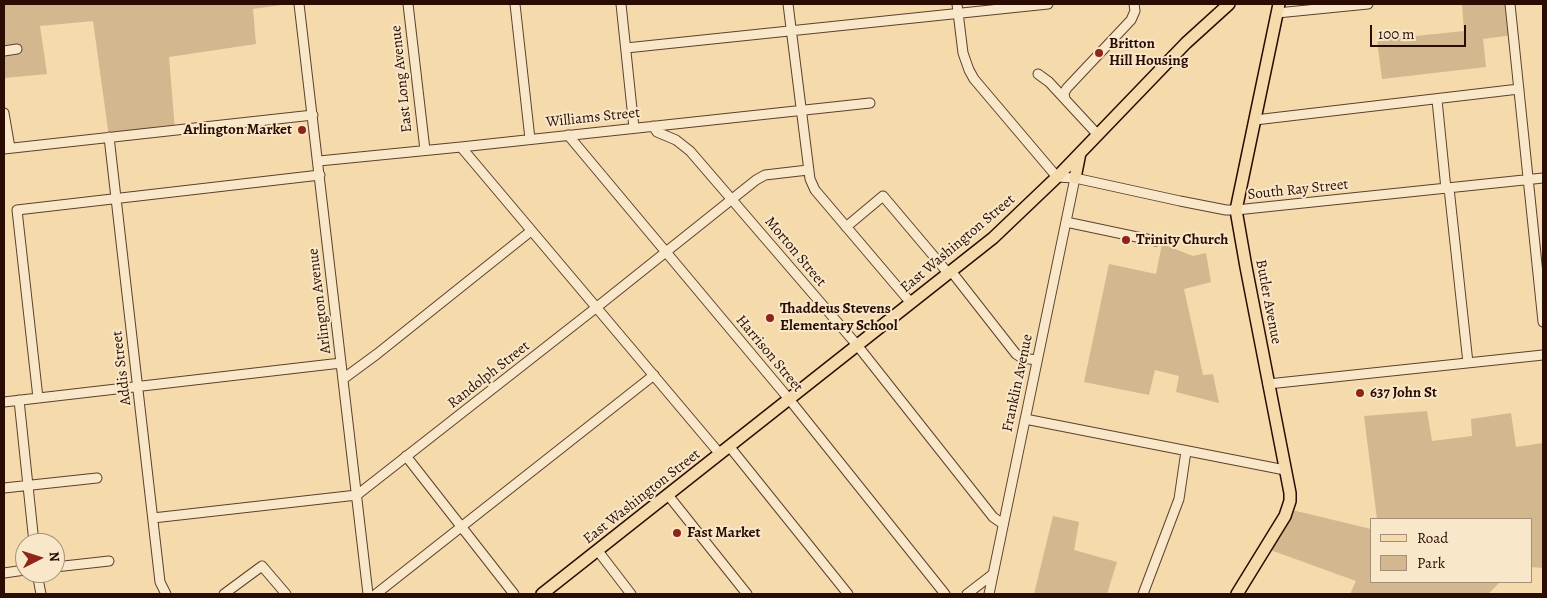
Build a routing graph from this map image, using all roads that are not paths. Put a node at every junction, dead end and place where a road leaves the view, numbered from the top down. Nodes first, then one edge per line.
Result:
1 (299, 4) edge
2 (408, 4) edge
3 (515, 4) edge
4 (621, 4) edge
5 (788, 4) edge
6 (1048, 4) edge
7 (1134, 4) edge
8 (1229, 4) edge
9 (1368, 4) edge
10 (1510, 4) edge
11 (958, 8) edge
12 (1278, 8) edge
13 (792, 31) junction
14 (626, 48) junction
15 (17, 49) dead end
16 (4, 51) edge
17 (1038, 74) dead end
18 (1519, 89) junction
19 (1065, 99) junction
20 (1437, 100) junction
21 (870, 103) dead end
22 (800, 110) junction
23 (4, 113) edge
24 (314, 115) junction
25 (1255, 120) junction
26 (652, 126) junction
27 (634, 128) junction
28 (568, 135) junction
29 (1098, 135) junction
30 (109, 137) junction
31 (530, 139) junction
32 (461, 147) junction
33 (7, 148) edge
34 (424, 150) junction
35 (1080, 153) junction
36 (319, 161) junction
37 (808, 170) junction
38 (320, 175) junction
39 (1057, 177) junction
40 (1075, 178) junction
41 (1543, 178) edge
42 (1529, 180) junction
43 (1448, 189) junction
44 (116, 199) junction
45 (733, 199) junction
46 (1236, 210) junction
47 (1066, 222) junction
48 (846, 227) junction
49 (531, 231) junction
50 (1156, 241) dead end
51 (666, 253) junction
52 (950, 272) junction
53 (911, 303) junction
54 (597, 308) junction
55 (1543, 322) edge
56 (858, 345) junction
57 (1543, 355) edge
58 (1037, 360) junction
59 (1468, 362) junction
60 (341, 363) junction
61 (654, 376) junction
62 (343, 379) junction
63 (1268, 384) junction
64 (138, 386) junction
65 (38, 398) junction
66 (789, 399) junction
67 (19, 400) junction
68 (4, 402) edge
69 (1025, 419) junction
70 (725, 450) junction
71 (1186, 451) junction
72 (406, 456) junction
73 (1286, 470) junction
74 (97, 478) dead end
75 (27, 486) junction
76 (4, 488) edge
77 (357, 494) junction
78 (668, 495) junction
79 (153, 518) junction
80 (1003, 524) junction
81 (462, 527) junction
82 (33, 533) edge
83 (598, 551) junction
84 (109, 561) dead end
85 (65, 566) edge
86 (993, 574) junction
87 (166, 594) edge
88 (224, 594) edge
89 (286, 594) edge
90 (368, 594) edge
91 (376, 594) edge
92 (514, 594) edge
93 (542, 594) edge
94 (631, 594) edge
95 (747, 594) edge
96 (848, 594) edge
97 (945, 594) edge
98 (967, 594) edge
99 (989, 594) edge
100 (1143, 594) edge
101 (1238, 594) edge

1 - 24 street, Arlington Avenue
2 - 34 street, East Long Avenue
3 - 31 street
4 - 14 street
5 - 13 street
6 - 11 street
7 - 19 street
8 - 29 main road, East Washington Street
9 - 12 street
10 - 18 street
11 - 13 street
11 - 39 street
12 - 25 main road, Butler Avenue
13 - 14 street
13 - 22 street
14 - 27 street
15 - 16 street
17 - 19 street
18 - 20 street
18 - 42 street
19 - 29 street
20 - 25 street
20 - 43 street
21 - 22 street, Williams Street
22 - 26 street, Williams Street
22 - 37 street
23 - 33 street
24 - 30 street
24 - 36 street, Arlington Avenue
25 - 46 main road, Butler Avenue
26 - 27 street, Williams Street
26 - 45 street, Morton Street
27 - 28 street, Williams Street
28 - 31 street, Williams Street
28 - 51 street, Harrison Street
29 - 35 main road, East Washington Street
30 - 33 street
30 - 44 street, Addis Street
31 - 32 street, Williams Street
32 - 34 street, Williams Street
32 - 49 street
34 - 36 street, Williams Street
35 - 39 main road, East Washington Street
35 - 40 main road
36 - 38 street, Arlington Avenue
37 - 45 street, Randolph Street
37 - 48 street
38 - 44 street
38 - 60 street, Arlington Avenue
39 - 40 street, South Ray Street
39 - 52 main road, East Washington Street
40 - 46 street, South Ray Street
40 - 47 street, Franklin Avenue
41 - 42 street, South Ray Street
42 - 43 street, South Ray Street
42 - 55 street
43 - 46 street, South Ray Street
43 - 59 street
44 - 64 street, Addis Street
44 - 65 street
45 - 51 street, Randolph Street
45 - 56 street, Morton Street
46 - 63 main road, Butler Avenue
47 - 50 street
47 - 58 street, Franklin Avenue
48 - 52 street
48 - 53 street
49 - 54 street
49 - 62 street
51 - 54 street, Randolph Street
51 - 66 street, Harrison Street
52 - 53 main road, East Washington Street
52 - 58 street
53 - 56 main road, East Washington Street
54 - 61 street
54 - 72 street, Randolph Street
56 - 66 main road, East Washington Street
56 - 80 street, Morton Street
57 - 59 street
58 - 69 street, Franklin Avenue
59 - 63 street
60 - 62 street, Arlington Avenue
60 - 64 street
61 - 70 street
61 - 81 street
62 - 77 street, Arlington Avenue
63 - 73 main road, Butler Avenue
64 - 65 street
64 - 79 street, Addis Street
65 - 67 street
66 - 70 main road, East Washington Street
66 - 97 street, Harrison Street
67 - 68 street
67 - 75 street
69 - 71 street
69 - 80 street, Franklin Avenue
70 - 78 main road, East Washington Street
70 - 96 street
71 - 73 street
71 - 100 street
72 - 77 street, Randolph Street
72 - 81 street
73 - 101 main road, Butler Avenue
74 - 75 street
75 - 76 street
75 - 82 street
77 - 79 street
77 - 90 street, Arlington Avenue
78 - 83 main road, East Washington Street
78 - 95 street
79 - 87 street, Addis Street
80 - 86 street, Franklin Avenue
81 - 91 street
81 - 92 street
83 - 93 main road, East Washington Street
83 - 94 street
84 - 85 street
86 - 98 street
86 - 99 street, Franklin Avenue
88 - 89 street

